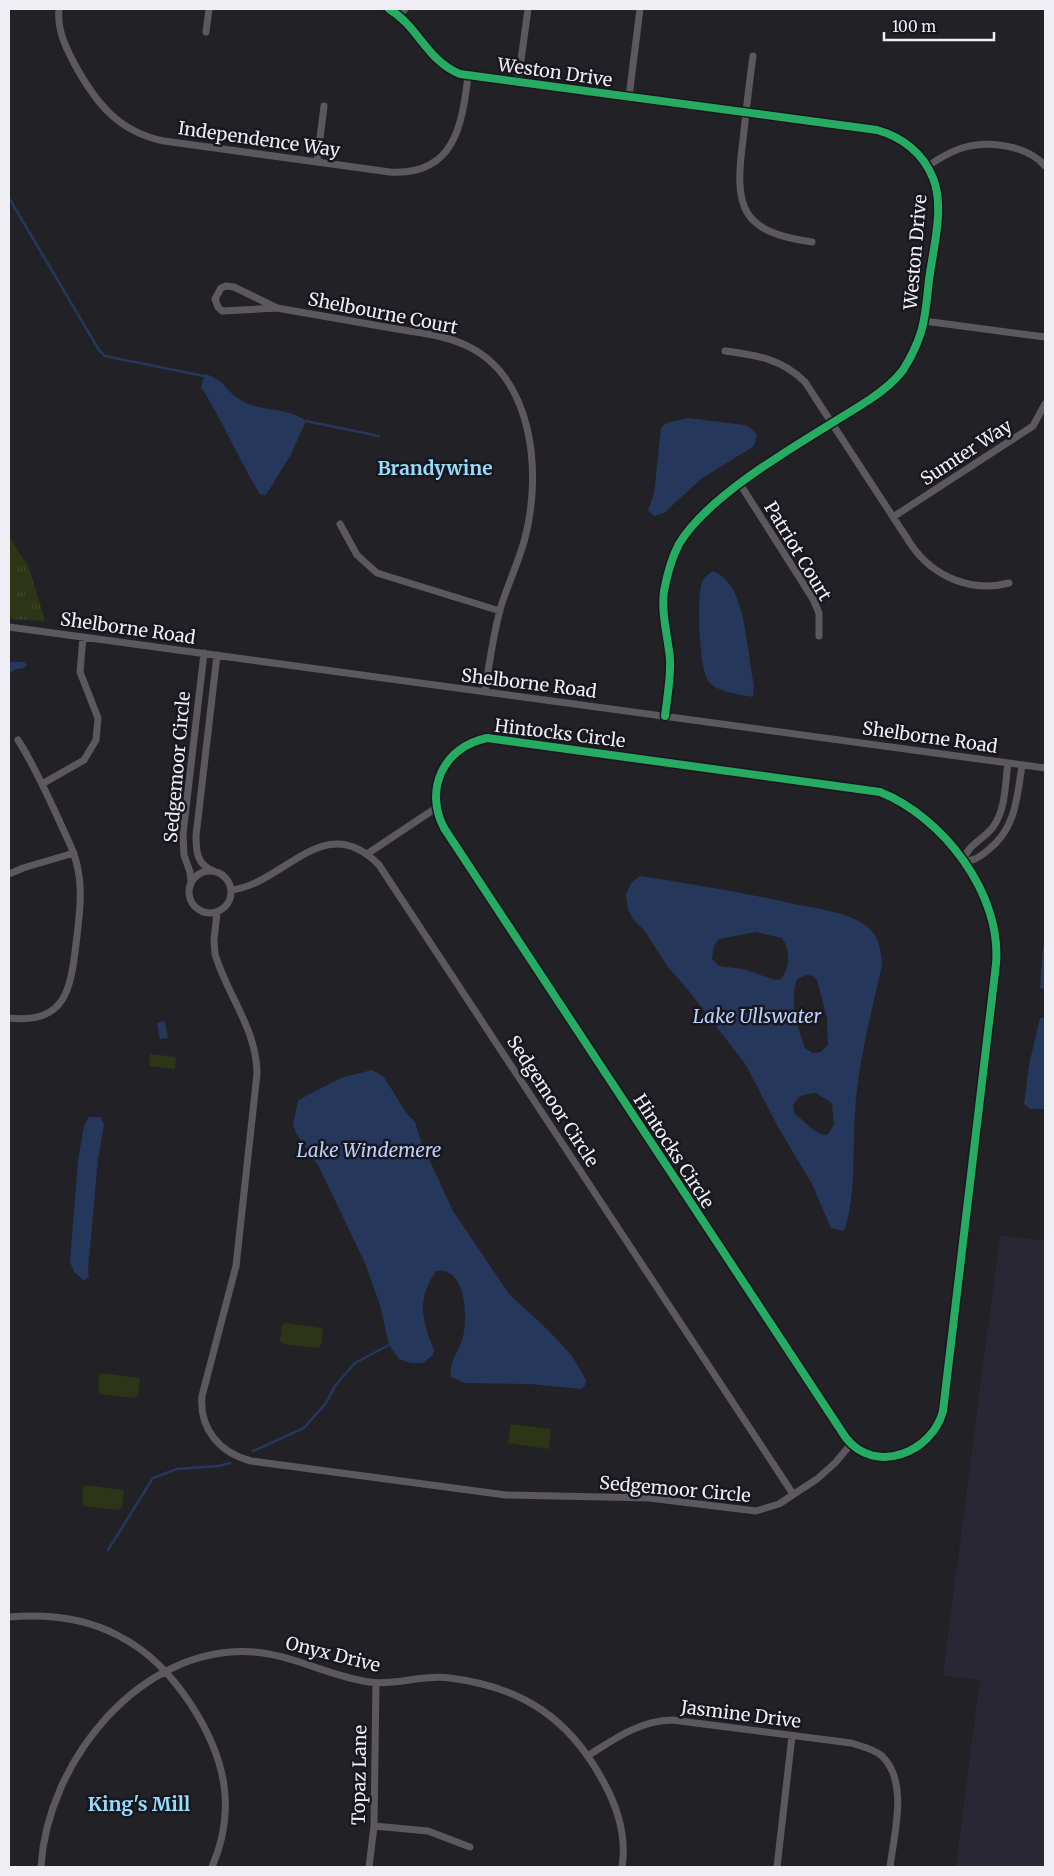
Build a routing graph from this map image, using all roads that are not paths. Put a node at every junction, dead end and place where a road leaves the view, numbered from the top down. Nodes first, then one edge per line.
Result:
1 (59, 9) edge
2 (209, 9) edge
3 (389, 9) edge
4 (405, 9) edge
5 (528, 9) edge
6 (640, 9) edge
7 (399, 16) junction
8 (206, 32) dead end
9 (753, 56) dead end
10 (468, 76) junction
11 (518, 82) junction
12 (629, 97) junction
13 (324, 106) dead end
14 (746, 113) junction
15 (317, 162) junction
16 (928, 166) junction
17 (1045, 166) edge
18 (812, 242) dead end
19 (277, 308) junction
20 (924, 322) junction
21 (1045, 337) edge
22 (725, 351) dead end
23 (1045, 404) edge
24 (832, 424) junction
25 (740, 484) junction
26 (893, 517) junction
27 (340, 524) dead end
28 (1009, 583) dead end
29 (500, 611) junction
30 (9, 627) edge
31 (83, 636) junction
32 (819, 636) dead end
33 (204, 653) junction
34 (217, 655) junction
35 (485, 692) junction
36 (665, 716) junction
37 (18, 740) dead end
38 (1008, 763) junction
39 (1022, 765) junction
40 (1045, 768) edge
41 (42, 784) junction
42 (436, 808) junction
43 (74, 853) junction
44 (368, 854) junction
45 (963, 861) junction
46 (214, 871) junction
47 (9, 874) edge
48 (191, 883) junction
49 (231, 890) junction
50 (217, 913) junction
51 (9, 1018) edge
52 (851, 1444) junction
53 (794, 1494) junction
54 (9, 1617) edge
55 (167, 1672) junction
56 (376, 1683) junction
57 (792, 1736) junction
58 (589, 1755) junction
59 (374, 1826) junction
60 (470, 1847) dead end
61 (41, 1867) edge
62 (212, 1867) edge
63 (369, 1867) edge
64 (622, 1867) edge
65 (777, 1867) edge
66 (890, 1867) edge

1 - 15 street, Independence Way
2 - 8 street
3 - 7 street, Weston Drive
4 - 7 street
5 - 11 street
6 - 12 street
7 - 10 street, Weston Drive
9 - 14 street
10 - 11 street, Weston Drive
10 - 15 street, Independence Way
11 - 12 street, Weston Drive
12 - 14 street, Weston Drive
13 - 15 street
14 - 16 street, Weston Drive
14 - 18 street
16 - 17 street
16 - 20 street, Weston Drive
19 - 19 street, Shelbourne Court
19 - 29 street, Shelbourne Court
20 - 21 street
20 - 24 street, Weston Drive
22 - 24 street
23 - 26 street, Sumter Way
24 - 25 street, Weston Drive
24 - 26 street
25 - 32 street, Patriot Court
25 - 36 street, Weston Drive
26 - 28 street
27 - 29 street
29 - 35 street, Shelbourne Court
30 - 31 street, Shelborne Road
31 - 33 street, Shelborne Road
31 - 41 street
33 - 34 street, Shelborne Road
33 - 48 street, Sedgemoor Circle
34 - 35 street, Shelborne Road
34 - 46 street, Sedgemoor Circle
35 - 36 street, Shelborne Road
36 - 38 street, Shelborne Road
37 - 41 street
38 - 39 street, Shelborne Road
38 - 45 street
39 - 40 street, Shelborne Road
39 - 45 street
41 - 43 street
42 - 44 street
42 - 45 street, Hintocks Circle
42 - 52 street, Hintocks Circle
43 - 47 street
43 - 51 street
44 - 49 street, Sedgemoor Circle
44 - 53 street, Sedgemoor Circle
45 - 52 street, Hintocks Circle
46 - 48 street
46 - 49 street
48 - 50 street
49 - 50 street
50 - 53 street, Sedgemoor Circle
52 - 53 street
54 - 55 street
55 - 56 street, Onyx Drive
55 - 61 street, Onyx Drive
55 - 62 street
56 - 58 street, Onyx Drive
56 - 59 street, Topaz Lane
57 - 58 street, Jasmine Drive
57 - 65 street
57 - 66 street, Jasmine Drive
58 - 64 street, Onyx Drive
59 - 60 street
59 - 63 street, Topaz Lane

